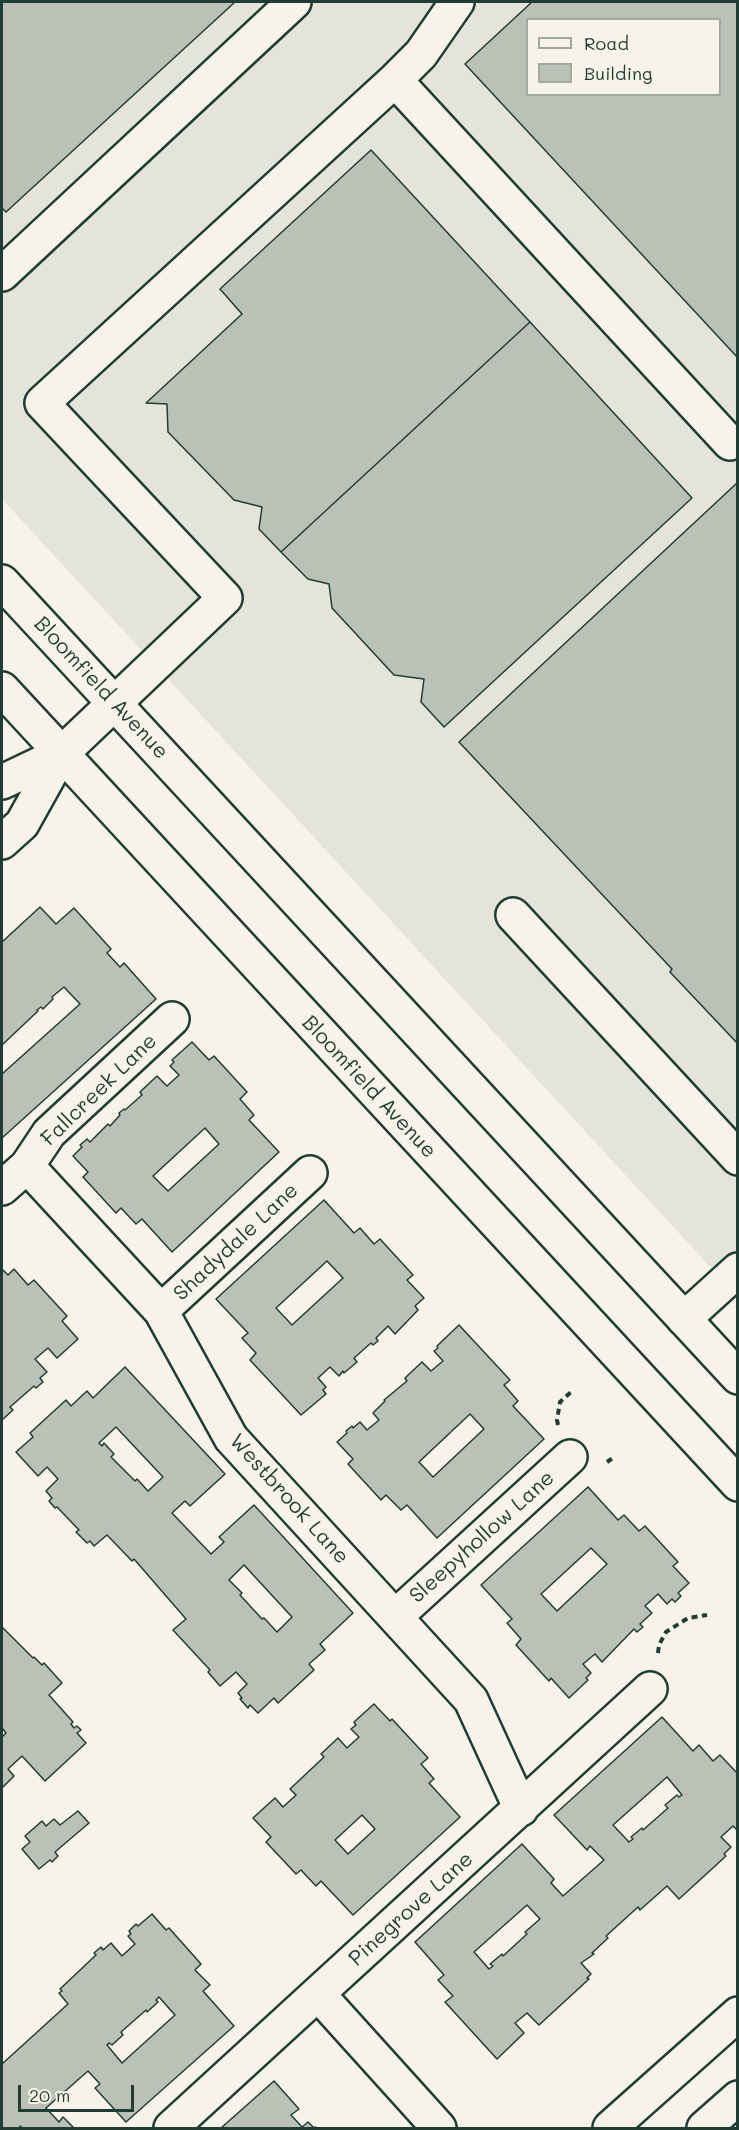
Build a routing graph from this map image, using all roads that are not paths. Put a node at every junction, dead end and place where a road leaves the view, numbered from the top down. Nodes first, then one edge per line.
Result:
1 (294, 2) edge
2 (458, 2) edge
3 (395, 80) junction
4 (2, 274) edge
5 (730, 443) dead end
6 (2, 582) edge
7 (2, 689) edge
8 (115, 704) junction
9 (61, 754) junction
10 (2, 782) edge
11 (2, 842) edge
12 (513, 915) dead end
13 (172, 1019) dead end
14 (738, 1158) edge
15 (27, 1166) junction
16 (310, 1173) dead end
17 (2, 1188) edge
18 (738, 1270) edge
19 (161, 1311) junction
20 (684, 1319) junction
21 (738, 1377) edge
22 (570, 1457) dead end
23 (738, 1484) edge
24 (395, 1617) junction
25 (650, 1689) road end
26 (521, 1809) junction
27 (318, 1994) junction
28 (738, 2014) edge
29 (738, 2098) edge
30 (171, 2128) edge
31 (439, 2128) edge
32 (610, 2128) edge
33 (704, 2128) edge

1 - 4 street
2 - 3 street
3 - 5 street
3 - 8 street
6 - 8 street, Bloomfield Avenue
7 - 9 street, Bloomfield Avenue
8 - 9 street
8 - 20 street, Bloomfield Avenue
9 - 10 street
9 - 11 street
9 - 23 street, Bloomfield Avenue
12 - 14 street
13 - 15 street, Fallcreek Lane
15 - 17 street, Fallcreek Lane
15 - 19 street, Westbrook Lane
16 - 19 street, Shadydale Lane
18 - 20 street
19 - 24 street, Westbrook Lane
20 - 21 street, Bloomfield Avenue
22 - 24 street, Sleepyhollow Lane
24 - 26 street, Westbrook Lane
25 - 26 street, Pinegrove Lane
26 - 27 street, Pinegrove Lane
27 - 30 street, Pinegrove Lane
27 - 31 street
28 - 32 street
29 - 33 street

